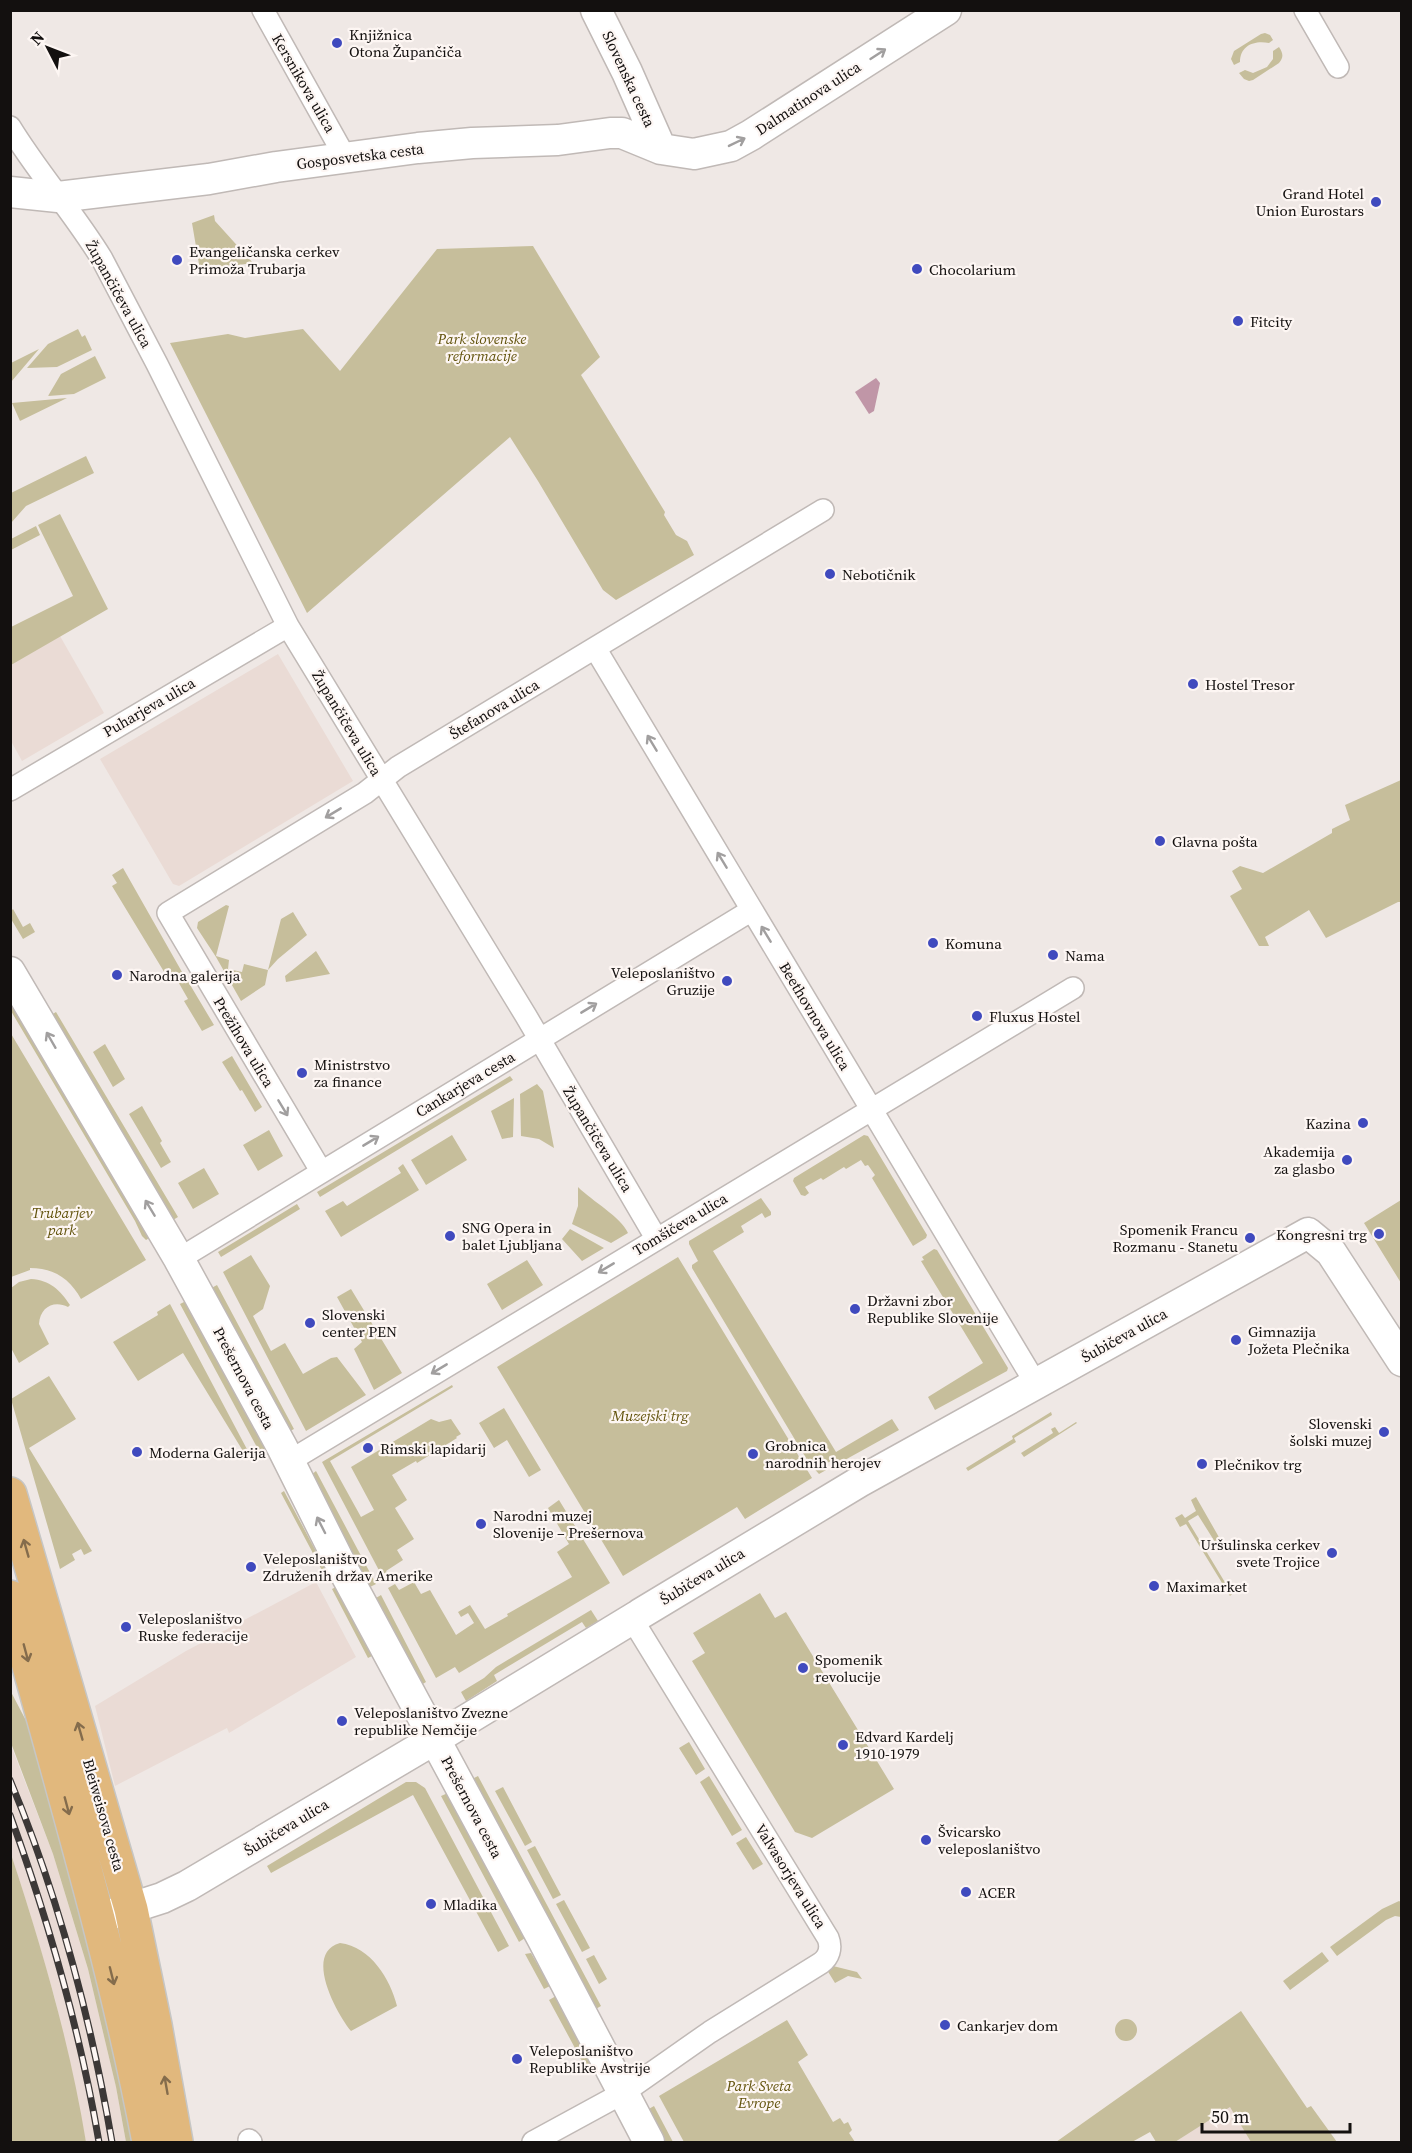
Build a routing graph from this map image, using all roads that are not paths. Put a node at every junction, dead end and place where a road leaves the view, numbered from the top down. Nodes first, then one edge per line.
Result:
1 (263, 10) edge
2 (596, 10) edge
3 (946, 10) edge
4 (1305, 10) edge
5 (1338, 67) dead end
6 (10, 126) edge
7 (661, 149) junction
8 (345, 157) junction
9 (10, 192) edge
10 (58, 197) junction
11 (10, 214) edge
12 (823, 510) dead end
13 (288, 626) junction
14 (595, 648) junction
15 (382, 781) junction
16 (10, 789) edge
17 (752, 910) junction
18 (168, 913) joint
19 (10, 972) edge
20 (1072, 988) dead end
21 (539, 1038) junction
22 (872, 1110) junction
23 (321, 1172) junction
24 (656, 1238) junction
25 (179, 1258) junction
26 (1401, 1361) edge
27 (1036, 1384) junction
28 (288, 1462) junction
29 (10, 1494) edge
30 (10, 1597) edge
31 (636, 1616) junction
32 (435, 1739) junction
33 (131, 1909) junction
34 (98, 1919) junction
35 (622, 2093) junction
36 (149, 2142) edge
37 (176, 2142) edge
38 (533, 2142) edge
39 (649, 2142) edge

1 - 8 street, Kersnikova ulica
2 - 7 main road, Slovenska cesta
7 -> 3 main road, Dalmatinova ulica
4 - 5 street
6 - 10 street, Župančičeva ulica
7 - 8 main road, Gosposvetska cesta
8 - 10 main road, Gosposvetska cesta
9 - 10 main road, Gosposvetska cesta
10 - 11 main road, Gosposvetska cesta
10 - 13 street, Župančičeva ulica
12 - 14 street, Štefanova ulica
13 - 15 street, Župančičeva ulica
13 - 16 street, Puharjeva ulica
14 - 15 street, Štefanova ulica
17 -> 14 street, Beethovnova ulica
15 -> 18 street, Štefanova ulica
15 - 21 street, Župančičeva ulica
21 -> 17 street, Cankarjeva cesta
22 -> 17 street, Beethovnova ulica
18 -> 23 street, Prežihova ulica
25 -> 19 main road, Prešernova cesta
20 - 22 street, Tomšičeva ulica
23 -> 21 street, Cankarjeva cesta
21 - 24 street, Župančičeva ulica
22 - 24 street, Tomšičeva ulica
22 - 27 street, Beethovnova ulica
23 - 25 street, Cankarjeva cesta
24 -> 28 street, Tomšičeva ulica
25 - 28 main road, Prešernova cesta
26 - 27 main road, Šubičeva ulica
27 - 31 main road, Šubičeva ulica
32 -> 28 main road, Prešernova cesta
33 -> 29 main road, Bleiweisova cesta
30 -> 34 main road
31 - 32 main road, Šubičeva ulica
31 - 35 street, Valvasorjeva ulica
32 - 33 main road, Šubičeva ulica
32 - 35 main road, Prešernova cesta
33 - 34 main road, Šubičeva ulica
37 -> 33 main road, Bleiweisova cesta
34 -> 36 main road
35 - 38 street
35 - 39 main road, Prešernova cesta

